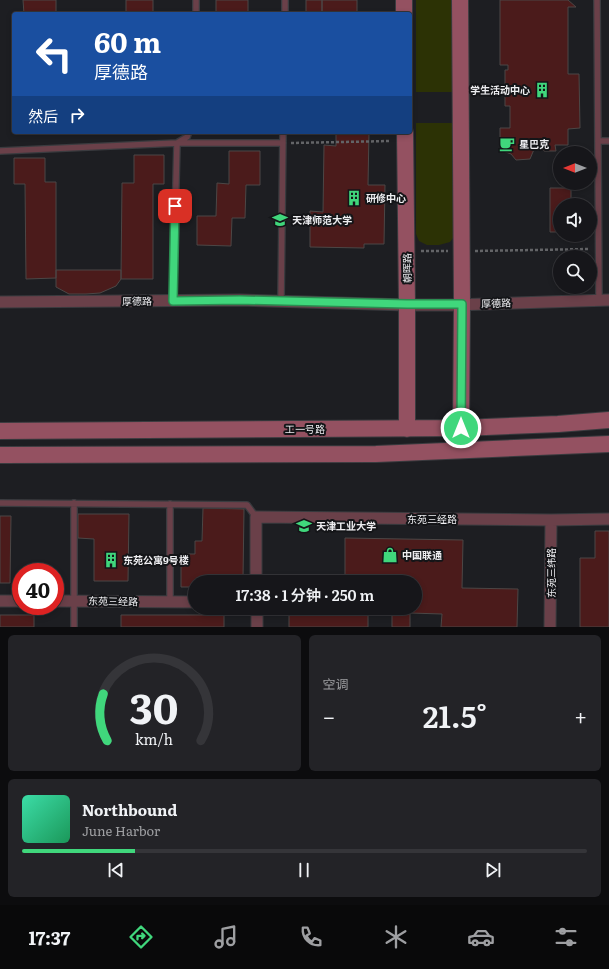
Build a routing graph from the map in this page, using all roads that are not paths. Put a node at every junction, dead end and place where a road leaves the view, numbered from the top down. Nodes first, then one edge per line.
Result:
1 (196, 0) edge
2 (285, 0) edge
3 (404, 0) edge
4 (460, 0) edge
5 (597, 0) edge
6 (196, 12) edge
7 (285, 12) edge
8 (404, 12) edge
9 (188, 134) edge
10 (283, 134) edge
11 (405, 136) edge
12 (598, 141) junction
13 (609, 141) edge
14 (177, 143) junction
15 (283, 143) junction
16 (0, 151) edge
17 (604, 300) edge
18 (173, 301) junction
19 (281, 301) junction
20 (0, 302) edge
21 (407, 304) junction
22 (462, 304) junction
23 (609, 420) edge
24 (461, 428) junction
25 (407, 429) junction
26 (0, 431) edge
27 (609, 444) edge
28 (0, 455) edge
29 (0, 503) edge
30 (74, 503) junction
31 (170, 504) junction
32 (256, 517) junction
33 (609, 519) edge
34 (551, 520) junction
35 (256, 575) edge
36 (64, 600) edge
37 (74, 600) junction
38 (0, 601) edge
39 (12, 601) edge
40 (170, 601) junction
41 (188, 602) edge
42 (257, 615) edge
43 (74, 627) edge
44 (257, 627) edge
45 (550, 627) edge

1 - 6 lane
2 - 7 lane
3 - 8 main road
4 - 22 main road
5 - 12 lane
9 - 14 lane
10 - 15 lane
11 - 21 main road, 朝晖路
12 - 13 lane
12 - 17 lane
14 - 15 lane
14 - 16 lane
14 - 18 lane
15 - 19 lane
17 - 22 street, 厚德路
18 - 19 street, 厚德路
18 - 20 street, 厚德路
19 - 21 street, 厚德路
21 - 22 street, 厚德路
21 - 25 main road, 朝晖路
22 - 24 main road
23 - 24 main road, 工一号路
24 - 25 main road, 工一号路
25 - 26 main road, 工一号路
27 - 28 main road
29 - 30 lane
30 - 31 lane
30 - 37 lane
31 - 32 lane
31 - 40 lane
32 - 34 street, 东苑三经路
32 - 35 street
33 - 34 street, 东苑三经路
34 - 45 street, 东苑三纬路
36 - 37 street, 东苑三经路
37 - 40 street, 东苑三经路
37 - 43 lane
38 - 39 street
40 - 41 street, 东苑三经路
42 - 44 street

